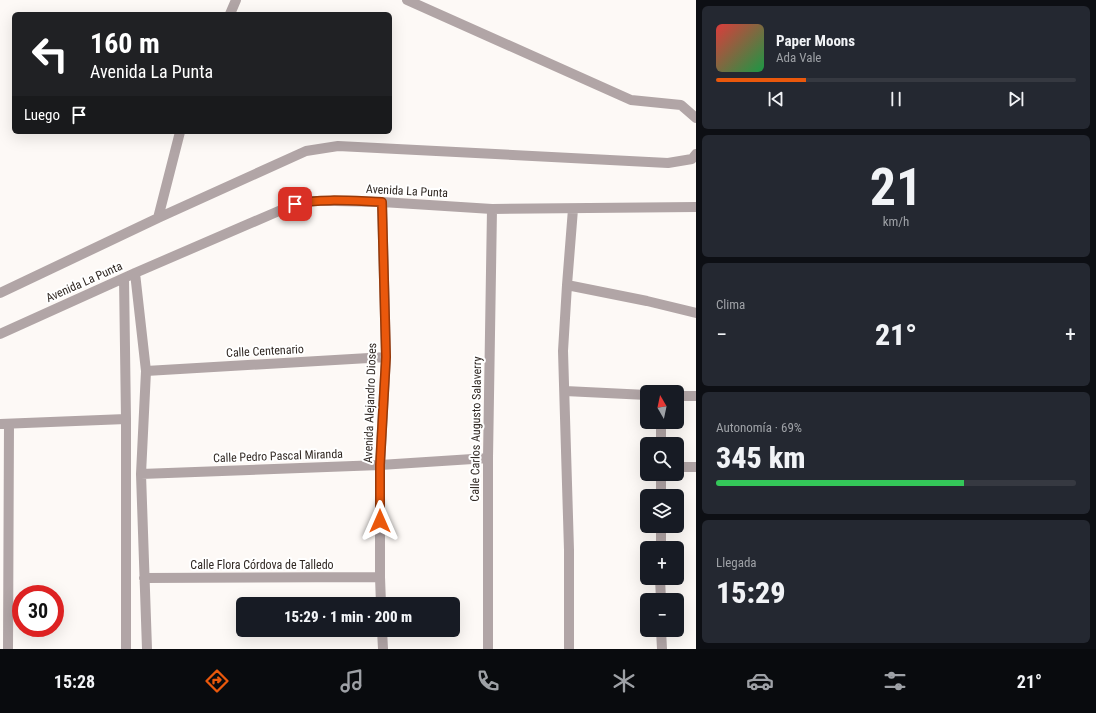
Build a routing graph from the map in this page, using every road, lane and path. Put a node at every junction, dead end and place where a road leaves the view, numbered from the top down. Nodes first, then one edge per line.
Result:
1 (236, 0) edge
2 (407, 0) edge
3 (231, 12) edge
4 (696, 118) edge
5 (179, 134) edge
6 (696, 154) edge
7 (382, 202) junction
8 (696, 207) edge
9 (573, 208) junction
10 (492, 209) junction
11 (158, 218) junction
12 (135, 273) junction
13 (124, 278) junction
14 (567, 285) junction
15 (0, 294) edge
16 (696, 313) edge
17 (0, 334) edge
18 (386, 357) junction
19 (146, 371) junction
20 (565, 391) junction
21 (640, 395) edge
22 (684, 396) edge
23 (696, 396) edge
24 (126, 419) junction
25 (5, 424) edge
26 (488, 458) junction
27 (380, 465) junction
28 (684, 467) edge
29 (696, 467) edge
30 (141, 474) junction
31 (4, 552) edge
32 (380, 577) junction
33 (144, 578) junction
34 (381, 597) edge
35 (382, 637) edge
36 (661, 637) edge
37 (8, 649) edge
38 (126, 649) edge
39 (147, 649) edge
40 (382, 649) edge
41 (488, 649) edge
42 (569, 649) edge
43 (662, 649) edge

1 - 3 street
2 - 4 street
5 - 11 street
6 - 11 street
7 - 10 street, Avenida La Punta
7 - 12 street, Avenida La Punta
7 - 18 street, Avenida Alejandro Dioses
8 - 9 street, Avenida La Punta
9 - 10 street, Avenida La Punta
9 - 14 street
10 - 26 street, Calle Carlos Augusto Salaverry
11 - 15 street
12 - 13 street, Avenida La Punta
12 - 19 street
13 - 17 street, Avenida La Punta
13 - 24 street
14 - 16 street
14 - 20 street
18 - 19 street, Calle Centenario
18 - 27 street, Avenida Alejandro Dioses
19 - 30 street
20 - 21 street
20 - 42 street
22 - 23 street
24 - 25 street
24 - 38 street
25 - 31 street
26 - 27 street, Calle Pedro Pascal Miranda
26 - 41 street, Calle Carlos Augusto Salaverry
27 - 30 street, Calle Pedro Pascal Miranda
27 - 32 street, Avenida Alejandro Dioses
28 - 29 street
30 - 33 street
31 - 37 street
32 - 33 street, Calle Flora Córdova de Talledo
32 - 34 street, Avenida Alejandro Dioses
33 - 39 street
35 - 40 street
36 - 43 street

